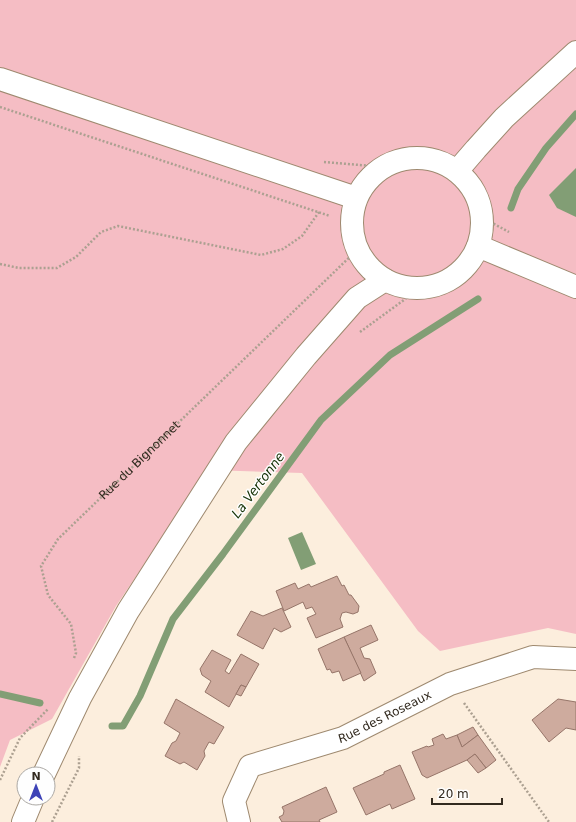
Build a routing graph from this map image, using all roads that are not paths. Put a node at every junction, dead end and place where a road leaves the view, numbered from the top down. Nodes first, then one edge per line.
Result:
1 (576, 52) edge
2 (0, 79) edge
3 (457, 172) junction
4 (356, 198) junction
5 (478, 246) junction
6 (385, 280) junction
7 (576, 288) edge
8 (576, 659) edge
9 (48, 766) edge
10 (30, 806) edge
11 (23, 822) edge
12 (239, 822) edge

1 - 3 main road
2 - 4 main road
3 - 4 main road
3 - 5 main road
4 - 6 main road
5 - 6 main road
5 - 7 main road
6 - 9 main road
8 - 12 main road, Rue des Roseaux
10 - 11 main road

